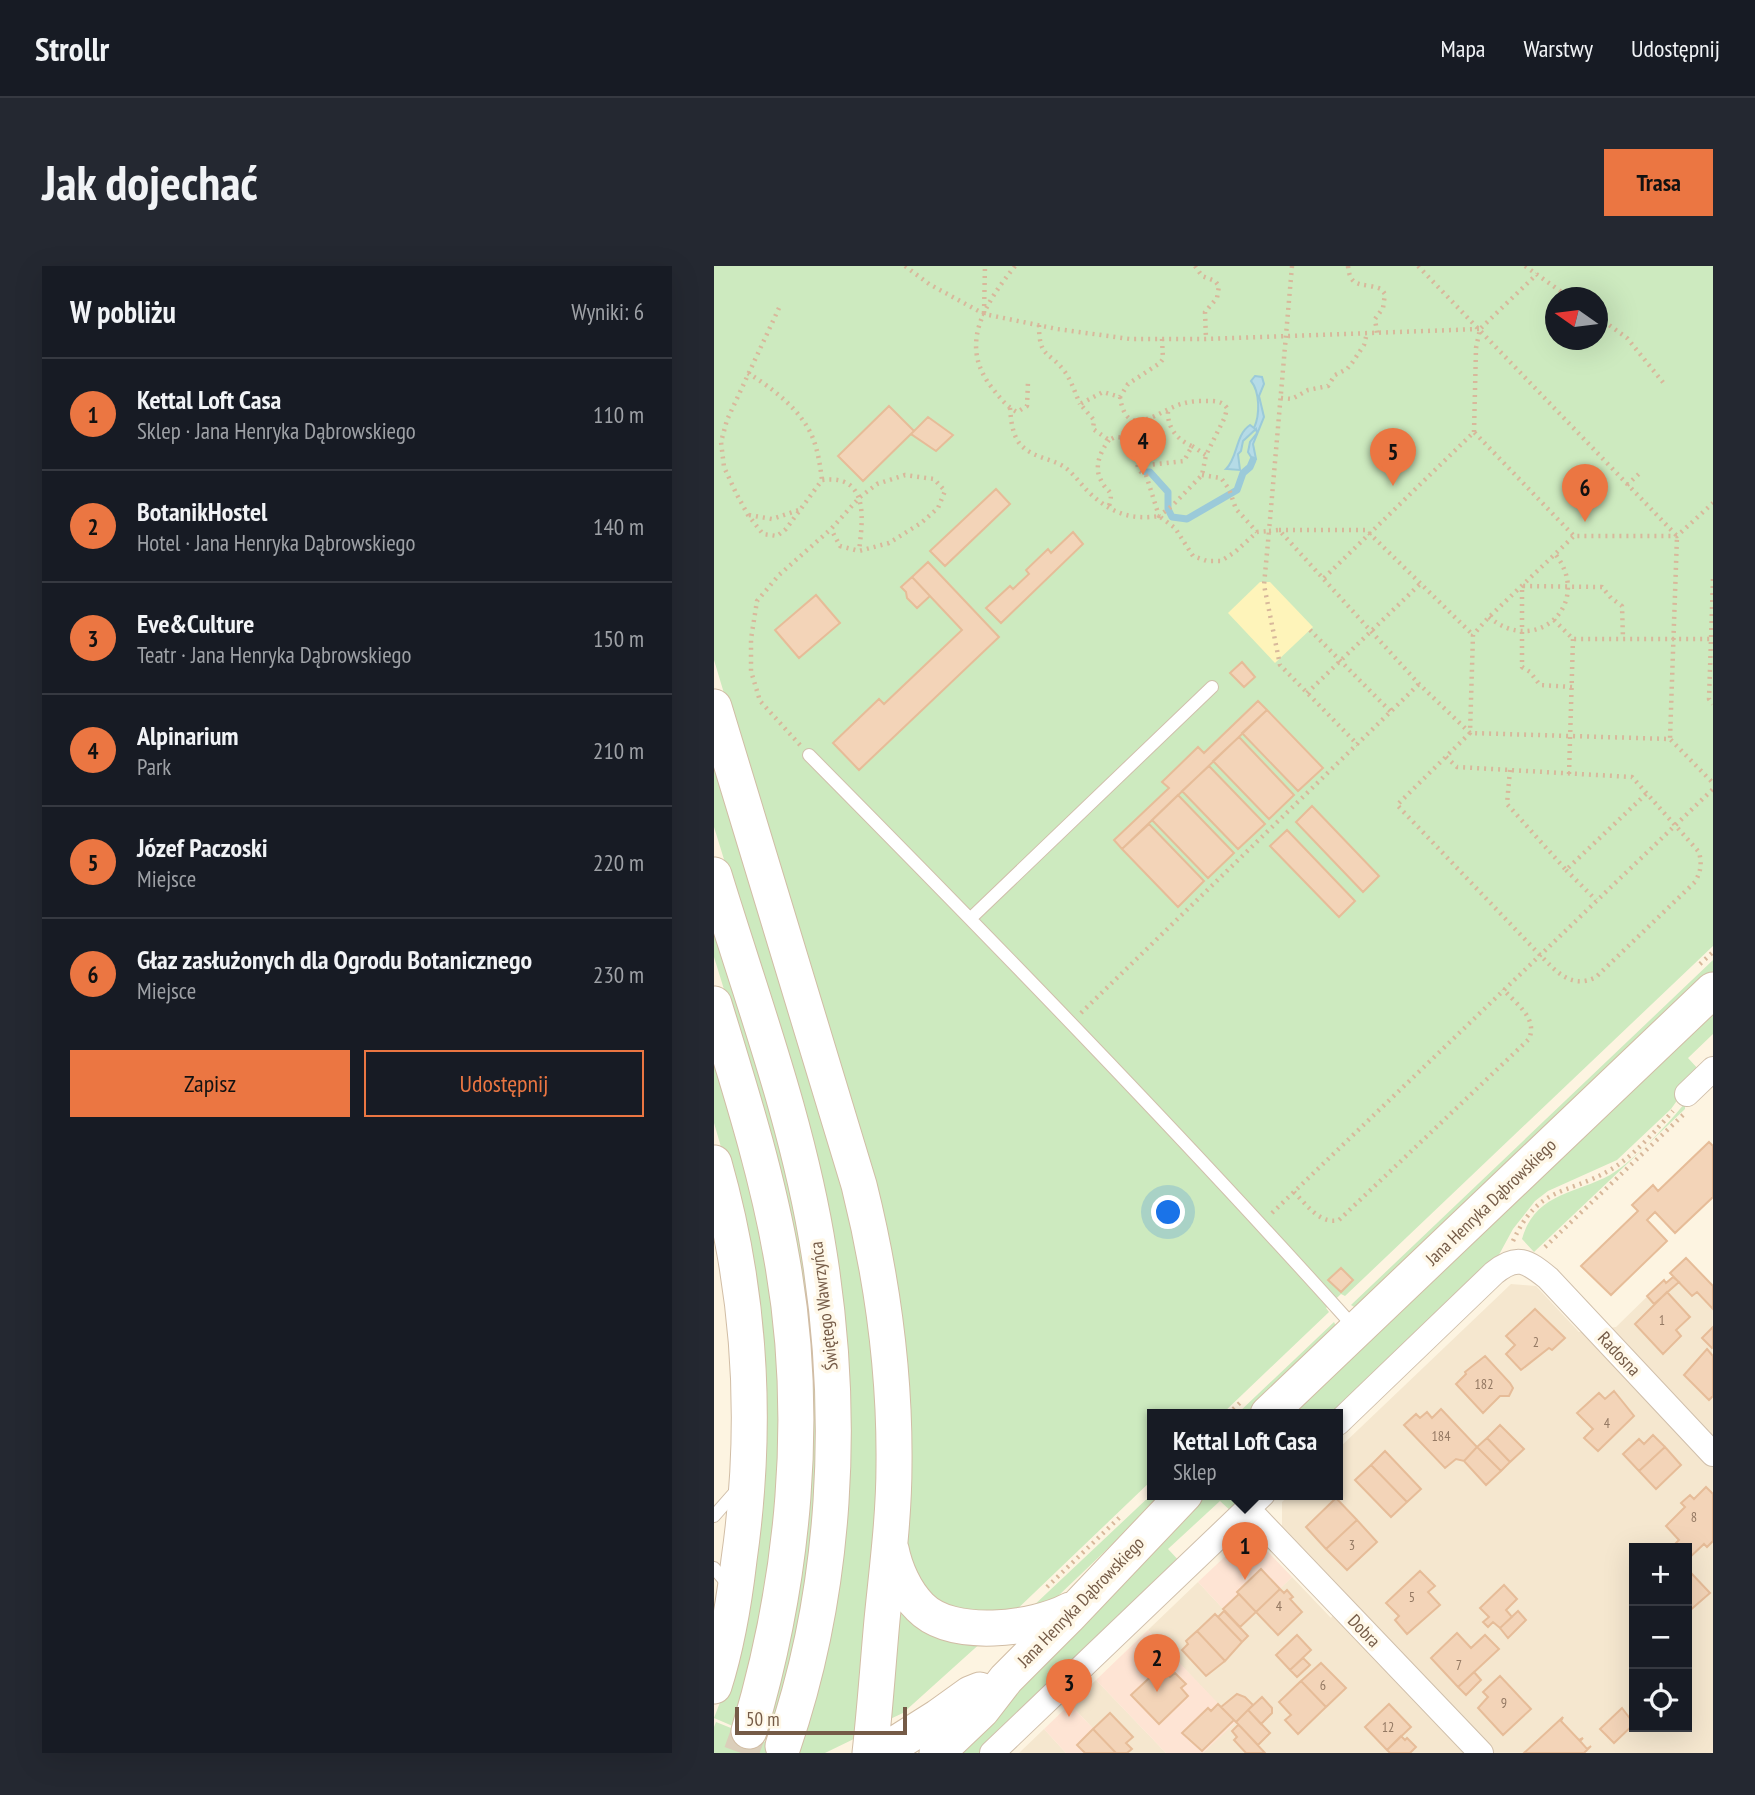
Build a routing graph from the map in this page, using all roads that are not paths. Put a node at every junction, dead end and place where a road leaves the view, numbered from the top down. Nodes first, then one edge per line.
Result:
1 (1212, 687) dead end
2 (714, 707) edge
3 (809, 755) road end
4 (714, 874) edge
5 (971, 918) junction
6 (1713, 990) edge
7 (714, 1004) edge
8 (1713, 1069) edge
9 (1688, 1102) road end
10 (714, 1163) edge
11 (1357, 1330) junction
12 (1273, 1409) edge
13 (1343, 1419) edge
14 (1713, 1454) edge
15 (748, 1473) junction
16 (1179, 1500) edge
17 (1255, 1502) edge
18 (714, 1516) edge
19 (889, 1542) junction
20 (724, 1581) edge
21 (1083, 1602) junction
22 (1006, 1679) junction
23 (714, 1686) edge
24 (749, 1731) tunnel mouth
25 (783, 1746) tunnel mouth
26 (870, 1753) edge
27 (881, 1753) edge
28 (937, 1753) edge
29 (992, 1753) edge
30 (1481, 1753) edge

1 - 5 lane
2 - 19 main road
3 - 5 lane
4 - 25 main road, Świętego Wawrzyńca
5 - 11 lane
6 - 11 main road, Jana Henryka Dąbrowskiego
7 - 24 main road, Świętego Wawrzyńca
8 - 9 street
10 - 15 main road
11 - 12 main road, Jana Henryka Dąbrowskiego
13 - 14 street, Radosna
15 - 18 lane
15 - 20 main road
16 - 21 main road, Jana Henryka Dąbrowskiego
17 - 29 street
17 - 30 street, Dobra
19 - 21 main road
19 - 26 main road
20 - 23 main road
21 - 22 main road, Jana Henryka Dąbrowskiego
22 - 27 main road, Jana Henryka Dąbrowskiego
22 - 28 main road, Jana Henryka Dąbrowskiego

